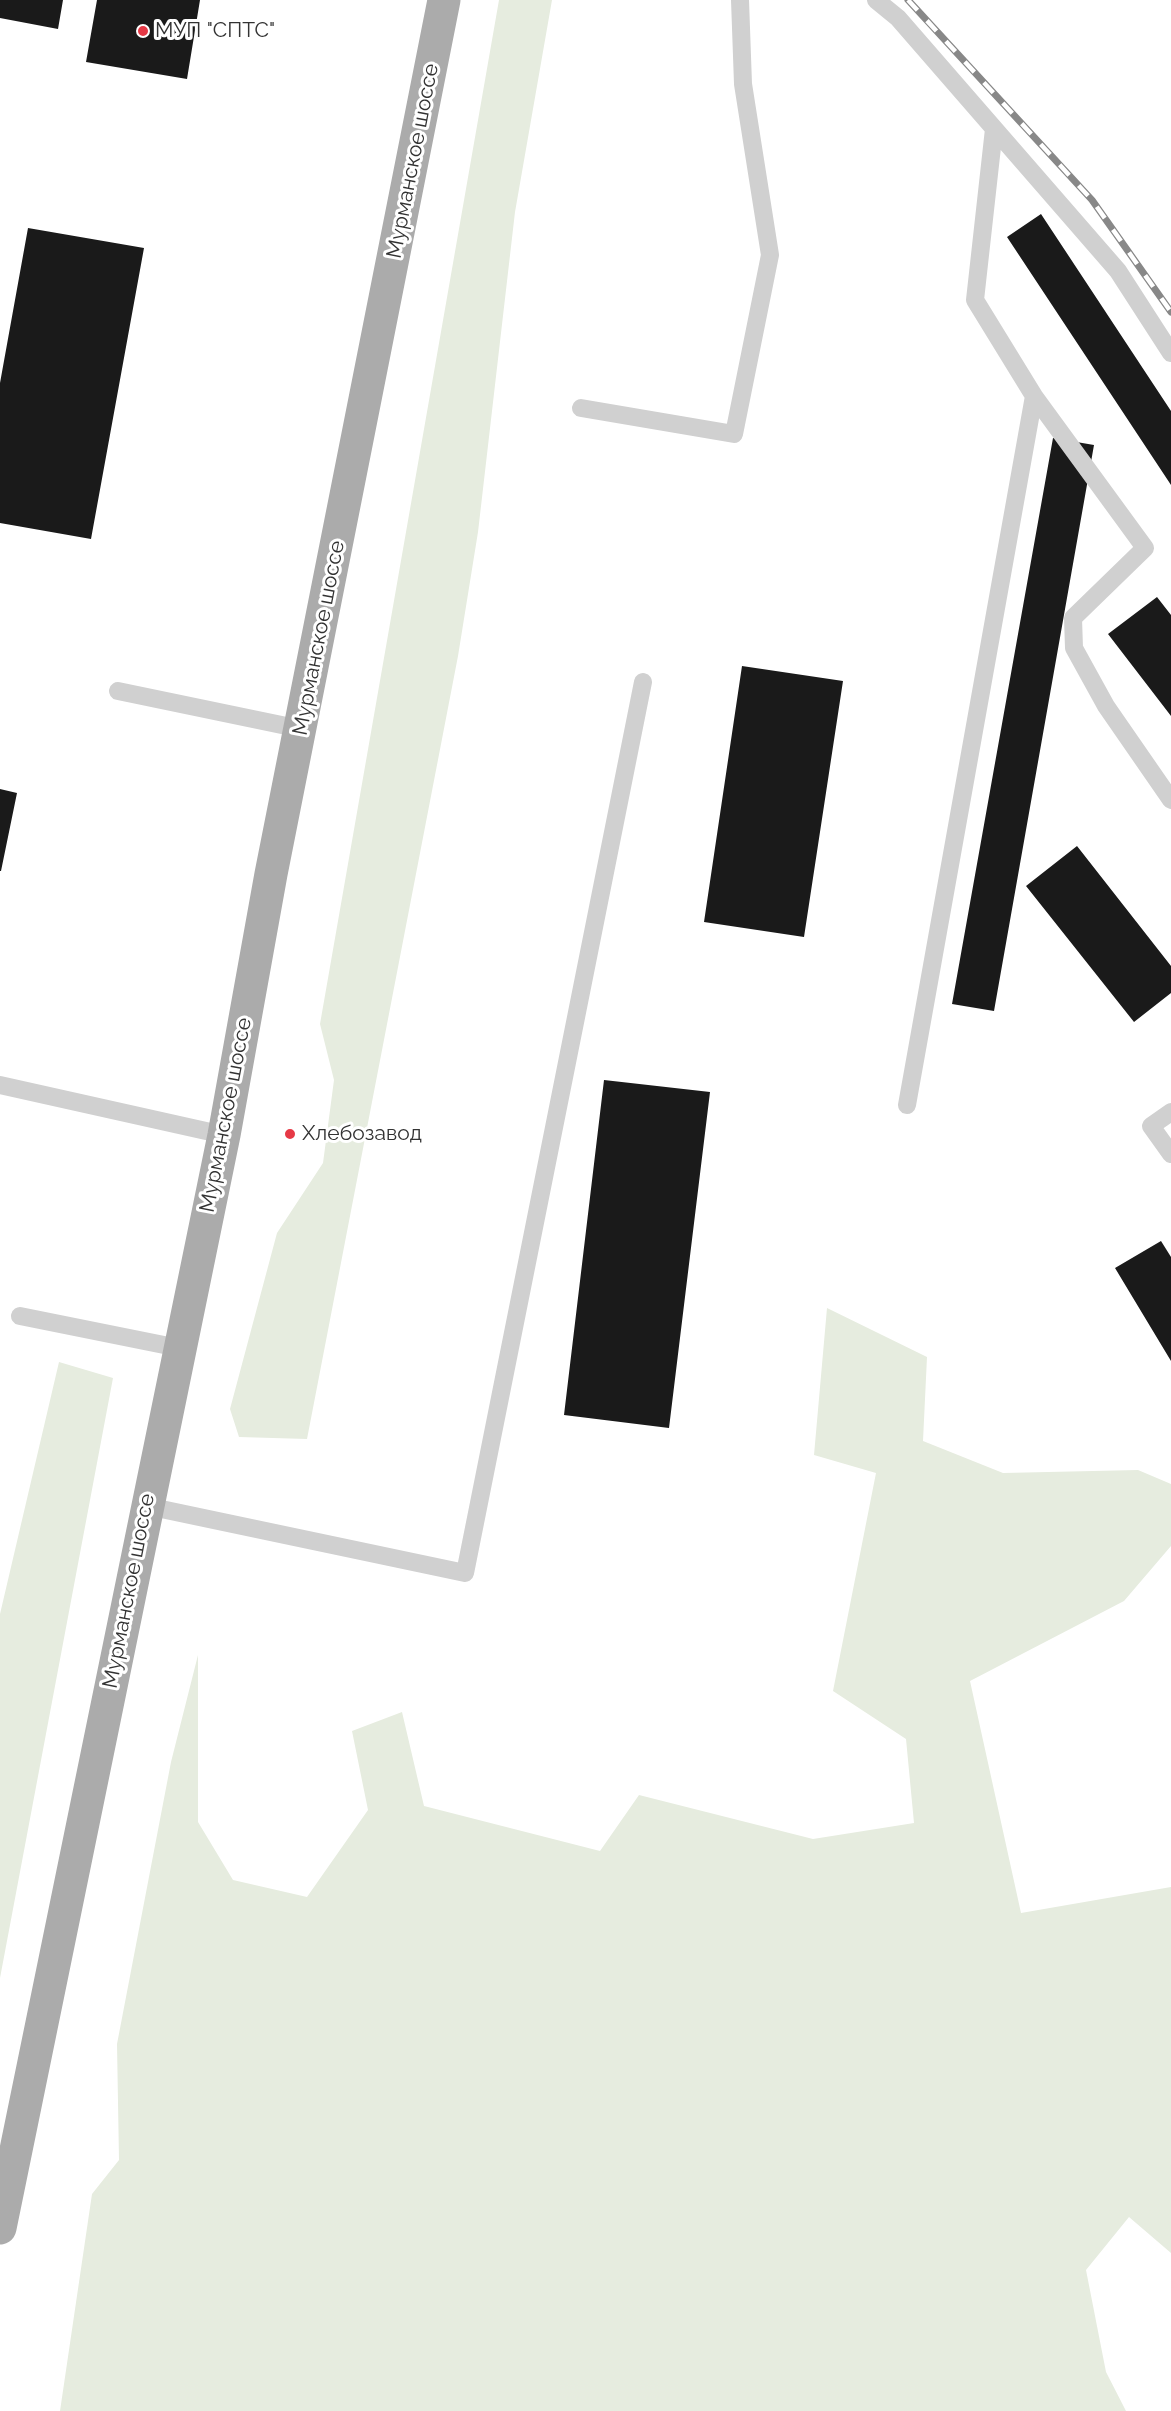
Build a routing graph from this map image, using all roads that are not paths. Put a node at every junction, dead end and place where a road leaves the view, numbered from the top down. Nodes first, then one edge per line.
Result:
1 (444, 0) edge
2 (740, 0) edge
3 (876, 0) edge
4 (994, 129) junction
5 (1171, 352) edge
6 (1034, 396) junction
7 (581, 408) dead end
8 (642, 682) dead end
9 (118, 691) dead end
10 (301, 729) junction
11 (1171, 801) edge
12 (0, 1085) edge
13 (907, 1105) dead end
14 (1171, 1112) edge
15 (224, 1136) junction
16 (1171, 1154) edge
17 (20, 1316) dead end
18 (179, 1348) junction
19 (147, 1506) junction
20 (0, 2228) edge

1 - 10 main road, Мурманское шоссе
2 - 7 lane
3 - 4 lane
4 - 5 lane
4 - 6 lane
6 - 11 lane
6 - 13 lane
8 - 19 lane
9 - 10 lane
10 - 15 main road, Мурманское шоссе
12 - 15 lane
14 - 16 lane
15 - 18 main road, Мурманское шоссе
17 - 18 lane
18 - 19 main road, Мурманское шоссе
19 - 20 main road, Мурманское шоссе

